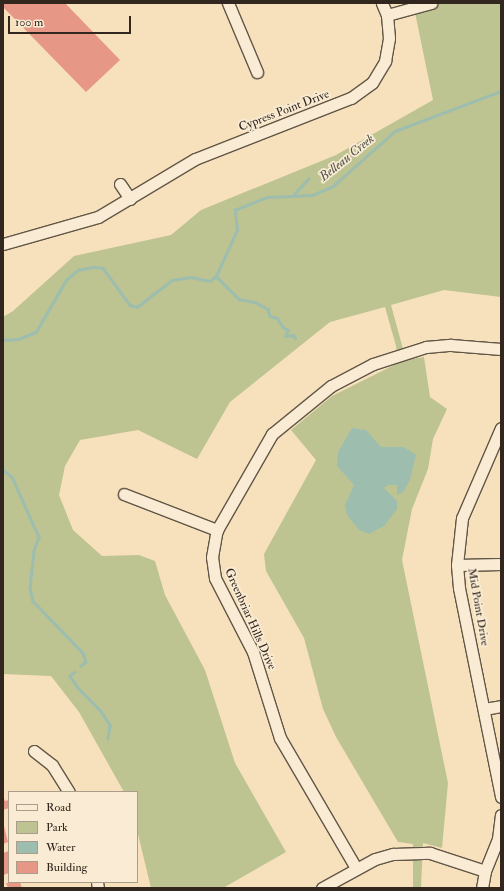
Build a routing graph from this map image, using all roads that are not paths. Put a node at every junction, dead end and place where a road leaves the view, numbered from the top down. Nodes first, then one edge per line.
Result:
1 (228, 3) edge
2 (382, 3) edge
3 (431, 3) edge
4 (387, 15) junction
5 (257, 72) dead end
6 (120, 184) dead end
7 (130, 199) junction
8 (3, 244) edge
9 (501, 349) edge
10 (501, 428) edge
11 (124, 494) dead end
12 (217, 530) junction
13 (501, 564) edge
14 (456, 565) junction
15 (501, 706) edge
16 (484, 709) junction
17 (34, 751) dead end
18 (68, 791) edge
19 (501, 797) edge
20 (501, 815) edge
21 (356, 868) junction
22 (485, 871) junction
23 (322, 888) edge
24 (482, 888) edge

1 - 5 street
2 - 4 street, Cypress Point Drive
3 - 4 street
4 - 7 street, Cypress Point Drive
6 - 7 street
7 - 8 street, Cypress Point Drive
9 - 12 street, Greenbriar Hills Drive
10 - 14 street, Mid Point Drive
11 - 12 street
12 - 21 street, Greenbriar Hills Drive
13 - 14 street
14 - 16 street, Mid Point Drive
15 - 16 street
16 - 19 street, Mid Point Drive
17 - 18 street
20 - 22 street
21 - 22 street
21 - 23 street
22 - 24 street

